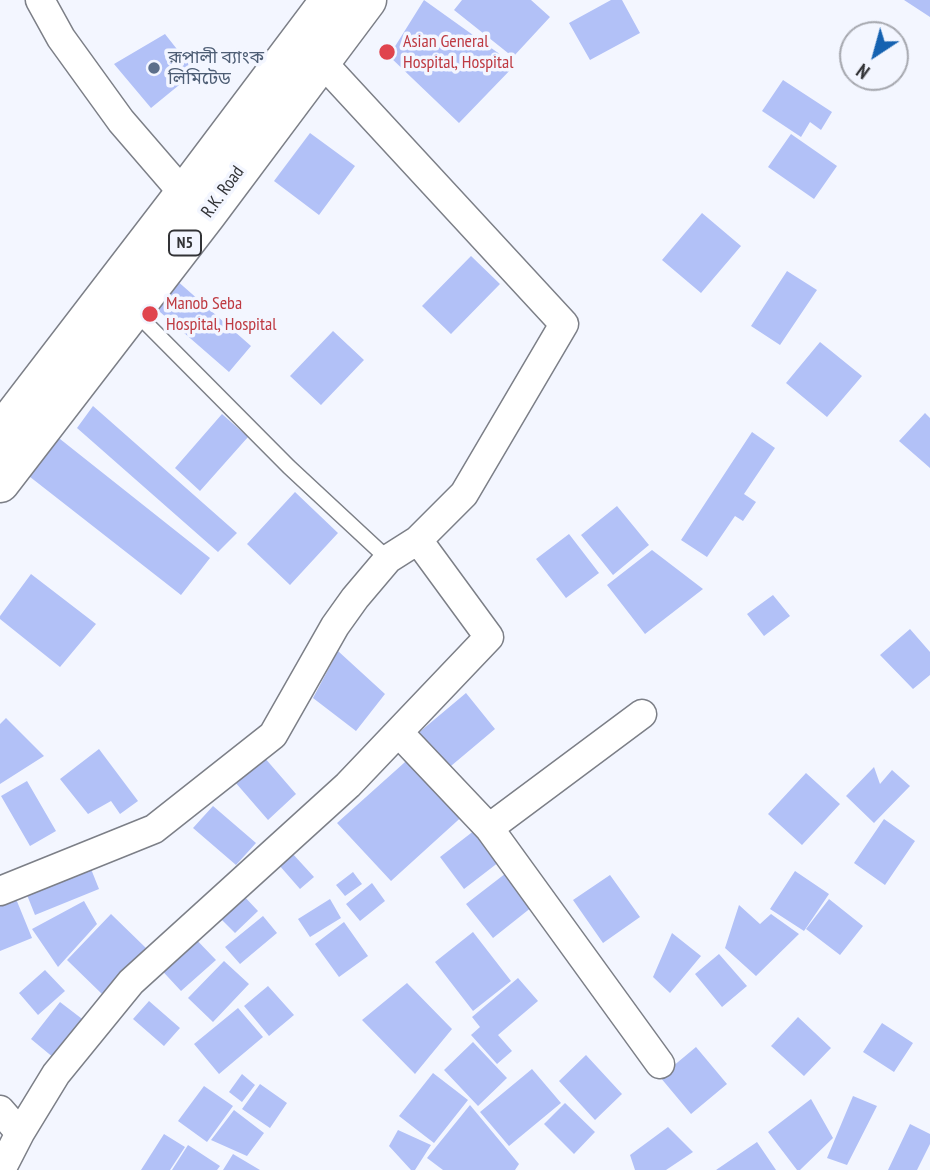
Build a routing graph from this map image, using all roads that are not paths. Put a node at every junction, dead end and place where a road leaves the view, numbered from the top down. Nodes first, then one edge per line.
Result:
1 (40, 0) edge
2 (330, 0) edge
3 (367, 0) edge
4 (321, 61) junction
5 (184, 194) junction
6 (133, 310) junction
7 (0, 434) edge
8 (0, 483) edge
9 (418, 540) junction
10 (388, 559) junction
11 (642, 714) dead end
12 (399, 733) junction
13 (489, 828) junction
14 (0, 891) edge
15 (660, 1064) dead end
16 (0, 1110) edge
17 (20, 1133) junction
18 (1, 1170) edge

1 - 5 street
2 - 5 highway, R.K. Road / N5
3 - 4 highway, R.K. Road / N5
4 - 6 highway, R.K. Road / N5
4 - 9 street
5 - 7 highway, R.K. Road / N5
6 - 8 highway, R.K. Road / N5
6 - 10 lane
9 - 10 street
9 - 12 street
10 - 14 street
11 - 13 street
12 - 13 street
12 - 17 street
13 - 15 street
16 - 17 street
17 - 18 street

